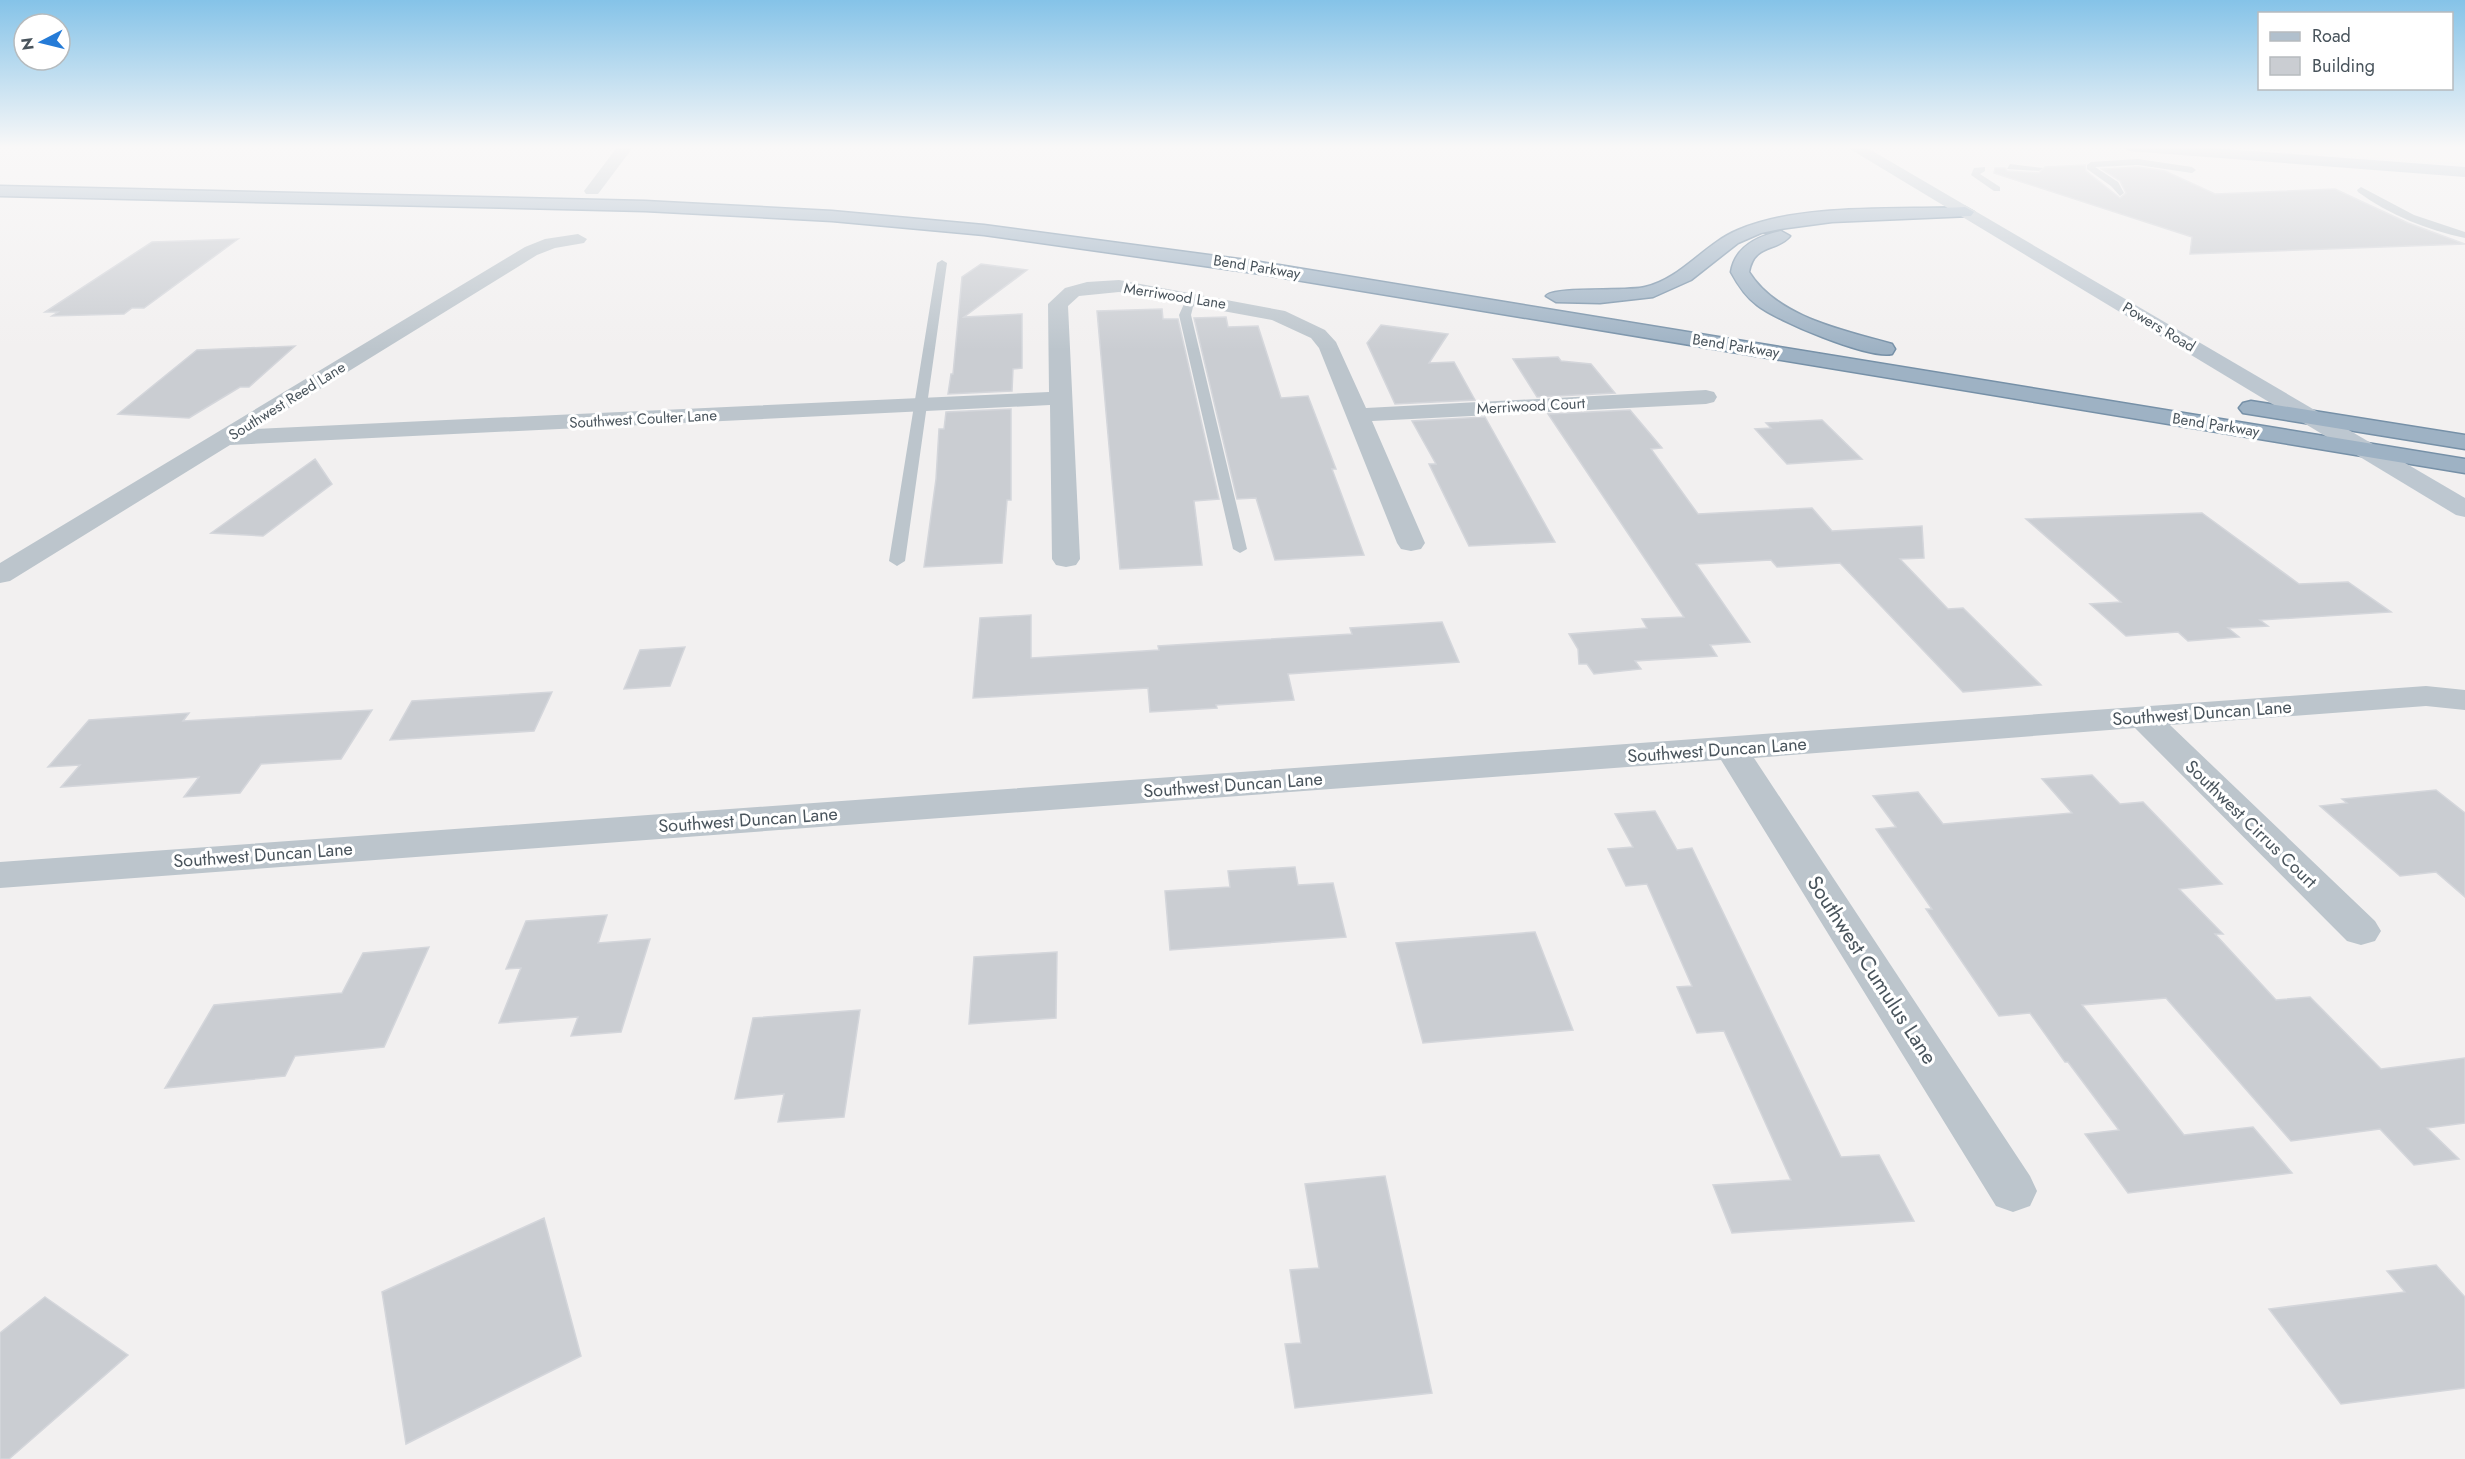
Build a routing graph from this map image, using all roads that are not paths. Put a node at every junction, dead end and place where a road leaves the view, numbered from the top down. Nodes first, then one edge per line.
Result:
1 (785, 214) edge
2 (983, 214) edge
3 (1968, 214) edge
4 (2408, 214) edge
5 (1973, 217) junction
6 (2465, 235) edge
7 (579, 239) dead end
8 (942, 263) dead end
9 (1420, 275) dead end
10 (1533, 293) dead end
11 (1556, 296) junction
12 (1197, 299) junction
13 (1646, 311) dead end
14 (1782, 333) dead end
15 (1884, 349) junction
16 (1907, 353) dead end
17 (1706, 397) dead end
18 (1059, 398) junction
19 (2235, 405) dead end
20 (921, 406) junction
21 (1357, 415) junction
22 (2311, 417) junction
23 (227, 438) junction
24 (2465, 442) edge
25 (2365, 449) junction
26 (2465, 466) edge
27 (2465, 509) edge
28 (1411, 543) dead end
29 (1240, 549) dead end
30 (1066, 559) dead end
31 (897, 561) dead end
32 (0, 575) edge
33 (2465, 700) edge
34 (2142, 717) junction
35 (1731, 749) junction
36 (0, 874) edge
37 (2361, 931) dead end
38 (2013, 1191) dead end

1 - 25 highway, Bend Parkway
2 - 9 highway, Bend Parkway
3 - 5 main road, Powers Road
4 - 6 lane
5 - 11 highway
5 - 15 highway
5 - 22 main road, Powers Road
7 - 23 street, Southwest Reed Lane
8 - 20 lane
10 - 11 highway
11 - 13 highway
12 - 18 street, Merriwood Lane
12 - 21 street, Merriwood Lane
12 - 29 lane
14 - 15 highway, Bend Parkway
15 - 16 highway, Bend Parkway
17 - 21 street, Merriwood Court
18 - 20 street, Southwest Coulter Lane
18 - 30 street, Merriwood Lane
19 - 22 highway, Bend Parkway
20 - 23 street, Southwest Coulter Lane
20 - 31 lane
21 - 28 street, Merriwood Lane
22 - 24 highway, Bend Parkway
22 - 25 main road, Powers Road
23 - 32 street, Southwest Reed Lane
25 - 26 highway, Bend Parkway
25 - 27 main road, Powers Road
33 - 34 street, Southwest Duncan Lane
34 - 35 street, Southwest Duncan Lane
34 - 37 street, Southwest Cirrus Court
35 - 36 street, Southwest Duncan Lane
35 - 38 street, Southwest Cumulus Lane

